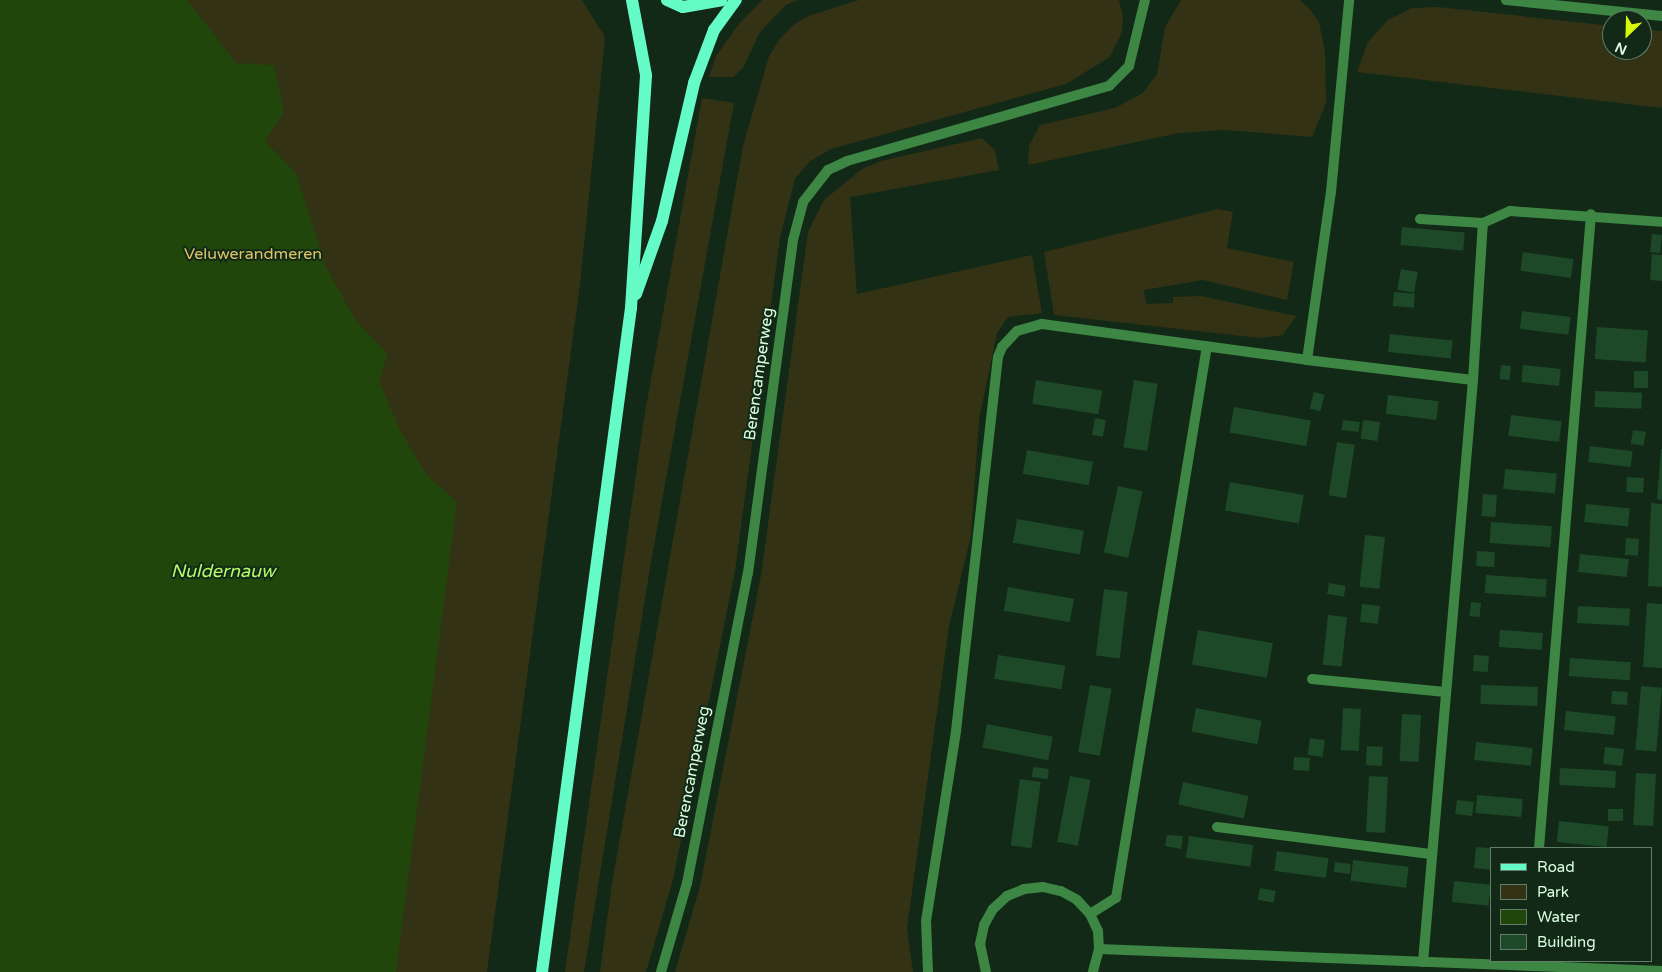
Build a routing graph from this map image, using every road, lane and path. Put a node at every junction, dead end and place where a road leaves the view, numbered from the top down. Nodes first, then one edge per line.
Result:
1 (632, 0) edge
2 (667, 0) edge
3 (721, 0) edge
4 (736, 0) edge
5 (1145, 0) edge
6 (1349, 0) edge
7 (1506, 0) edge
8 (1662, 16) edge
9 (1591, 214) junction
10 (1420, 219) dead end
11 (1662, 222) edge
12 (1483, 223) junction
13 (631, 308) junction
14 (1207, 346) junction
15 (1306, 360) junction
16 (1473, 380) junction
17 (1312, 679) dead end
18 (1445, 692) junction
19 (1217, 827) dead end
20 (1538, 847) edge
21 (1432, 854) junction
22 (1090, 914) junction
23 (1099, 949) junction
24 (1423, 962) junction
25 (1529, 962) edge
26 (1662, 971) edge
27 (542, 972) edge
28 (661, 972) edge
29 (928, 972) edge
30 (986, 972) edge
31 (1093, 972) edge

1 - 13 main road
2 - 3 main road
4 - 13 main road
5 - 28 street, Berencamperweg
6 - 15 street
7 - 8 street
9 - 11 street
9 - 12 street
9 - 20 street
10 - 12 street
12 - 16 street
13 - 27 main road
14 - 15 street
14 - 22 street
14 - 29 street
15 - 16 street
16 - 18 street
17 - 18 street
18 - 21 street
19 - 21 street
21 - 24 street
22 - 23 street
22 - 30 street
23 - 24 street
23 - 31 street
24 - 25 street
25 - 26 street

